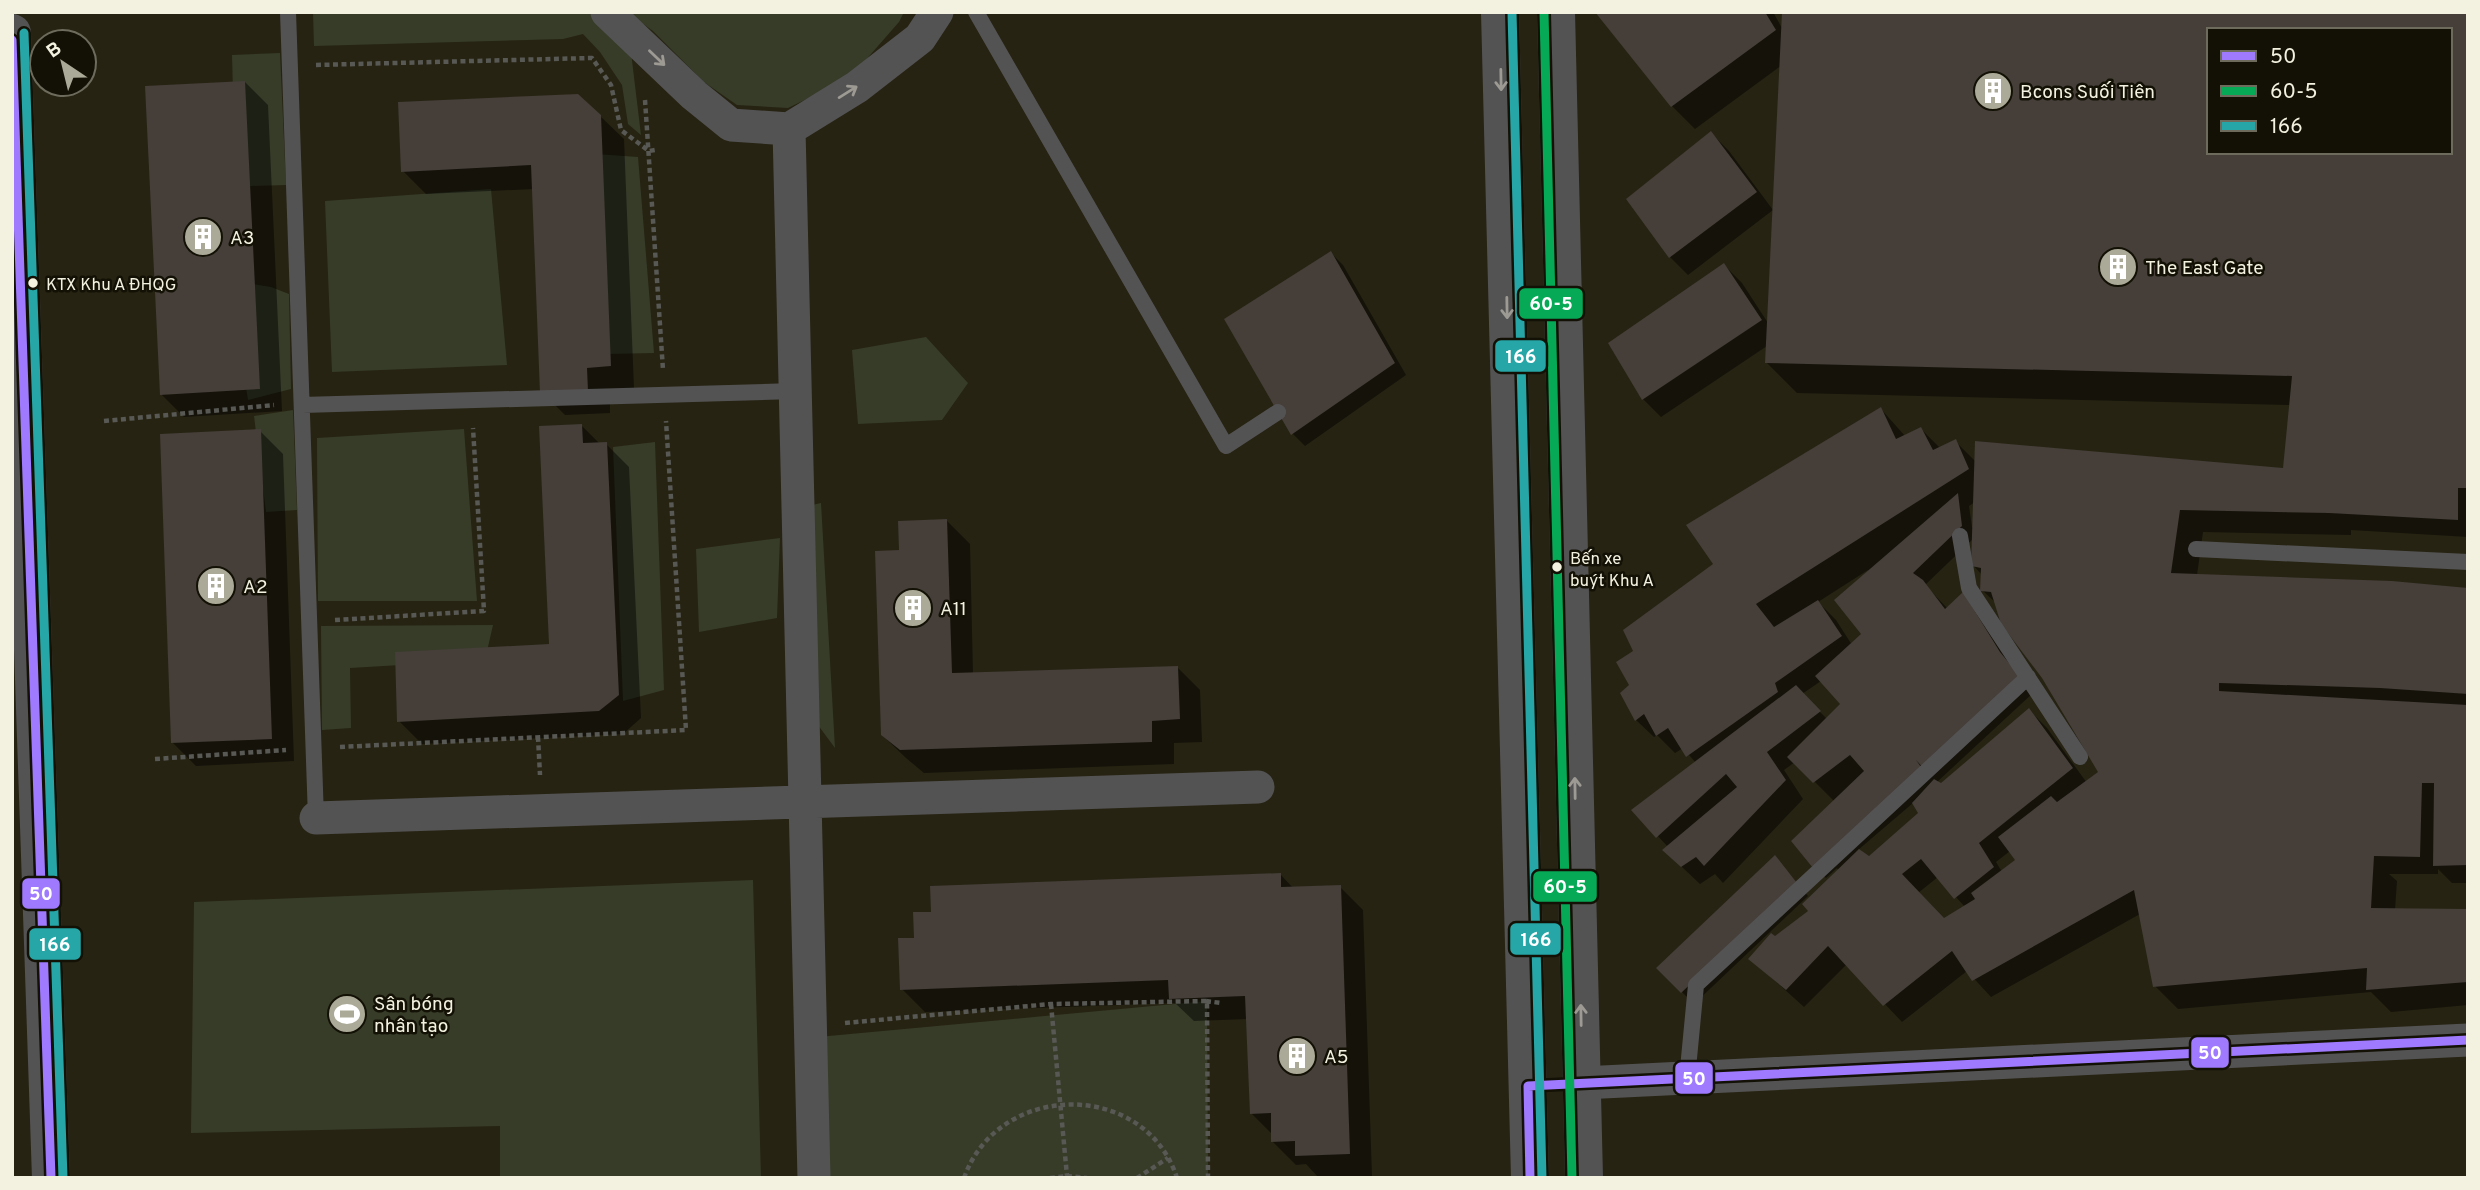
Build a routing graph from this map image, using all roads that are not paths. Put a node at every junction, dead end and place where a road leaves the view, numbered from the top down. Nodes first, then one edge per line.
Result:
1 (288, 12) edge
2 (607, 12) edge
3 (937, 12) edge
4 (976, 12) edge
5 (1500, 12) edge
6 (1556, 12) edge
7 (12, 33) edge
8 (789, 129) junction
9 (796, 391) junction
10 (302, 404) junction
11 (1278, 412) dead end
12 (1960, 536) dead end
13 (2196, 548) dead end
14 (2468, 562) edge
15 (23, 656) edge
16 (2028, 677) junction
17 (2080, 757) dead end
18 (1258, 788) dead end
19 (805, 802) junction
20 (316, 818) joint
21 (2468, 1040) edge
22 (1687, 1079) junction
23 (1582, 1083) junction
24 (1528, 1086) junction
25 (51, 1178) edge
26 (814, 1178) edge
27 (1530, 1178) edge
28 (1584, 1178) edge

1 - 10 lane
2 -> 8 street
8 -> 3 street
4 - 11 lane
5 -> 24 street
23 -> 6 street
7 - 15 street
8 - 9 street
9 - 10 lane
9 - 19 street
10 - 20 lane
12 - 16 lane
13 - 14 lane
15 - 25 street
16 - 17 lane
16 - 22 lane
18 - 19 street
19 - 20 street
19 - 26 street
21 - 22 street
22 - 23 street
23 - 24 street
23 - 28 street
24 - 27 street

